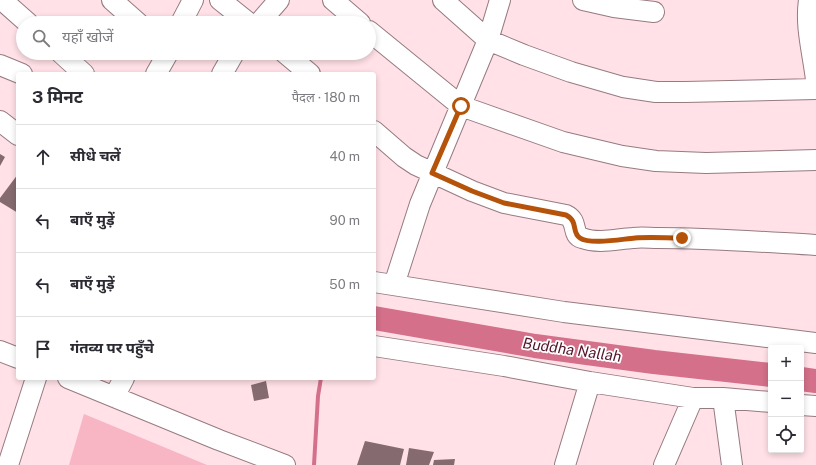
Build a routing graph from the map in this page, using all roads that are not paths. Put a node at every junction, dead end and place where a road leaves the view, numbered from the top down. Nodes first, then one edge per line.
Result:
1 (2, 0) edge
2 (112, 0) edge
3 (192, 0) edge
4 (220, 0) edge
5 (279, 0) edge
6 (332, 0) edge
7 (443, 0) edge
8 (500, 0) edge
9 (583, 0) edge
10 (809, 0) edge
11 (654, 12) dead end
12 (20, 16) edge
13 (130, 16) edge
14 (185, 16) edge
15 (240, 16) edge
16 (265, 16) edge
17 (351, 16) edge
18 (376, 37) edge
19 (488, 40) junction
20 (815, 58) edge
21 (69, 60) edge
22 (164, 60) edge
23 (230, 60) edge
24 (293, 60) edge
25 (0, 65) edge
26 (17, 72) edge
27 (82, 72) edge
28 (157, 72) edge
29 (223, 72) edge
30 (308, 72) edge
31 (816, 80) edge
32 (816, 89) edge
33 (461, 106) junction
34 (0, 121) edge
35 (16, 133) edge
36 (376, 133) edge
37 (816, 160) edge
38 (432, 173) junction
39 (816, 244) edge
40 (376, 282) edge
41 (394, 285) junction
42 (816, 342) edge
43 (376, 346) edge
44 (0, 351) edge
45 (16, 357) edge
46 (35, 380) edge
47 (73, 380) edge
48 (123, 380) edge
49 (590, 382) junction
50 (114, 397) junction
51 (693, 398) junction
52 (724, 398) junction
53 (768, 402) edge
54 (804, 405) edge
55 (816, 406) edge
56 (8, 465) edge
57 (285, 465) edge
58 (565, 465) edge
59 (664, 465) edge
60 (732, 465) edge

1 - 12 street
2 - 13 street
3 - 14 street
4 - 15 street
5 - 16 street
6 - 17 street
7 - 19 street
8 - 19 street
9 - 11 street
10 - 20 street
18 - 33 street
19 - 32 street
19 - 33 street
20 - 31 street
21 - 27 street
22 - 28 street
23 - 29 street
24 - 30 street
25 - 26 street
33 - 37 street
33 - 38 street
34 - 35 street
36 - 38 street
38 - 39 street
38 - 41 street
40 - 41 street
41 - 42 street
43 - 49 street
44 - 45 street
46 - 56 street
47 - 50 street
48 - 50 street
49 - 51 street
49 - 58 street
50 - 57 street
51 - 52 street
51 - 59 street
52 - 53 street
52 - 60 street
54 - 55 street

